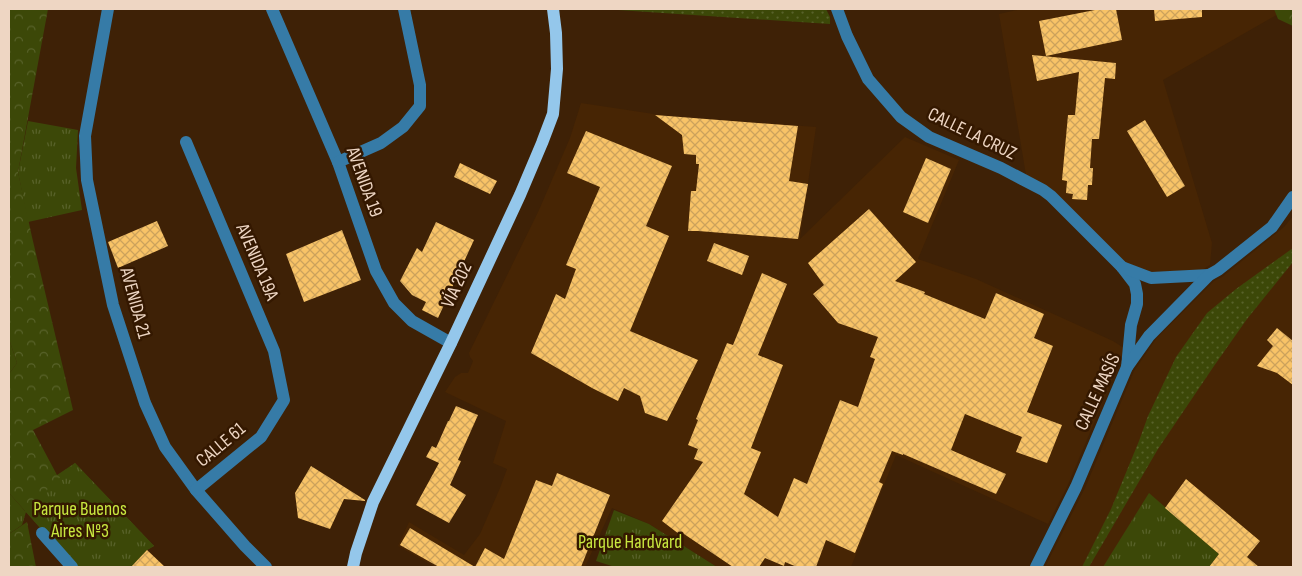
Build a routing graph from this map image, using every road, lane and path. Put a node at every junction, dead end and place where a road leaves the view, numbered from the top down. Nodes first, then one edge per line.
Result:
1 (108, 9) edge
2 (272, 9) edge
3 (404, 9) edge
4 (552, 9) edge
5 (838, 9) edge
6 (186, 142) dead end
7 (338, 162) junction
8 (1293, 197) edge
9 (1122, 267) junction
10 (1209, 275) junction
11 (451, 343) junction
12 (1127, 367) junction
13 (284, 400) joint
14 (196, 490) junction
15 (42, 533) dead end
16 (72, 567) edge
17 (266, 567) edge
18 (354, 567) edge
19 (1036, 567) edge

1 - 14 street, AVENIDA 21
2 - 7 street, AVENIDA 19
3 - 7 street
4 - 11 main road, VÍA 202
5 - 9 street, CALLE LA CRUZ
6 - 13 street, AVENIDA 19A
7 - 11 street, AVENIDA 19
8 - 10 street, CALLE MASÍS
9 - 10 street, CALLE LA CRUZ
9 - 12 street, CALLE LA CRUZ
10 - 12 street, CALLE MASÍS
11 - 18 main road, VÍA 202
12 - 19 street, CALLE MASÍS
13 - 14 street, CALLE 61
14 - 17 street, AVENIDA 21
15 - 16 street

